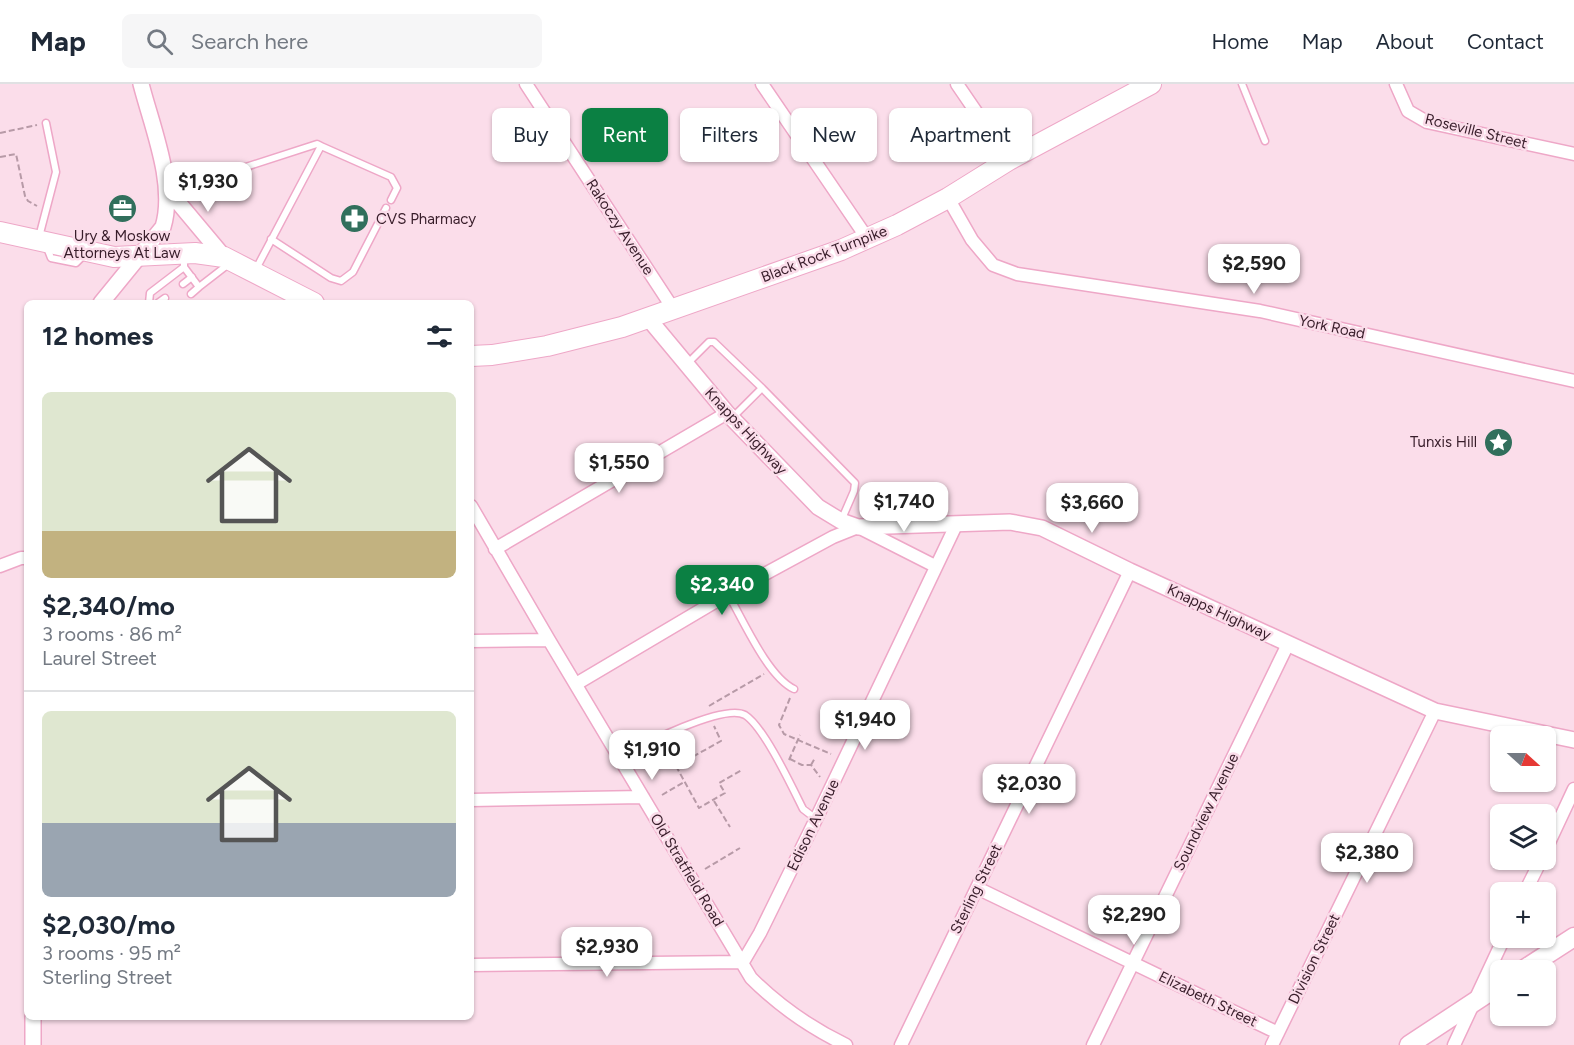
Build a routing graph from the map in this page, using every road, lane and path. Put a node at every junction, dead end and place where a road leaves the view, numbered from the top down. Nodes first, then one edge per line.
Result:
1 (141, 84) edge
2 (526, 84) edge
3 (762, 84) edge
4 (957, 84) edge
5 (1151, 84) edge
6 (1242, 84) edge
7 (1396, 84) edge
8 (973, 108) edge
9 (46, 123) joint
10 (0, 133) edge
11 (1265, 141) dead end
12 (321, 146) junction
13 (1032, 148) edge
14 (1574, 154) edge
15 (0, 157) edge
16 (1006, 162) edge
17 (167, 189) junction
18 (948, 198) junction
19 (391, 200) dead end
20 (386, 208) dead end
21 (46, 211) junction
22 (0, 232) edge
23 (867, 238) junction
24 (271, 239) junction
25 (42, 241) junction
26 (140, 257) junction
27 (229, 259) junction
28 (184, 260) junction
29 (254, 272) junction
30 (192, 278) junction
31 (183, 284) dead end
32 (199, 287) junction
33 (190, 294) dead end
34 (165, 298) dead end
35 (104, 300) edge
36 (150, 300) edge
37 (162, 300) edge
38 (308, 300) edge
39 (674, 310) junction
40 (648, 318) junction
41 (474, 356) edge
42 (492, 356) junction
43 (686, 364) junction
44 (474, 367) edge
45 (1574, 381) edge
46 (762, 388) junction
47 (730, 416) junction
48 (474, 511) edge
49 (841, 521) junction
50 (957, 523) junction
51 (858, 527) junction
52 (495, 549) junction
53 (24, 558) edge
54 (0, 566) edge
55 (936, 566) junction
56 (1130, 571) junction
57 (728, 594) junction
58 (549, 640) junction
59 (474, 641) edge
60 (1288, 644) junction
61 (772, 669) junction
62 (576, 684) junction
63 (794, 689) joint
64 (709, 706) dead end
65 (1435, 711) junction
66 (714, 726) dead end
67 (800, 735) dead end
68 (1574, 740) edge
69 (797, 741) junction
70 (669, 751) dead end
71 (831, 754) dead end
72 (620, 757) junction
73 (815, 758) dead end
74 (790, 759) junction
75 (811, 765) junction
76 (676, 766) junction
77 (742, 770) dead end
78 (786, 776) junction
79 (820, 777) dead end
80 (684, 782) junction
81 (1574, 789) edge
82 (662, 795) dead end
83 (644, 797) junction
84 (474, 800) edge
85 (714, 801) junction
86 (816, 819) junction
87 (730, 827) dead end
88 (1556, 827) edge
89 (740, 848) dead end
90 (705, 869) dead end
91 (976, 888) junction
92 (1574, 937) edge
93 (1499, 948) edge
94 (1538, 960) edge
95 (743, 962) junction
96 (1133, 963) junction
97 (474, 965) edge
98 (1490, 992) edge
99 (1474, 1002) junction
100 (33, 1020) edge
101 (1278, 1033) junction
102 (33, 1045) edge
103 (846, 1045) edge
104 (901, 1045) edge
105 (1093, 1045) edge
106 (1272, 1045) edge
107 (1408, 1045) edge
108 (1454, 1045) edge

1 - 17 street
2 - 39 street, Rakoczy Avenue
3 - 23 street
4 - 8 street
5 - 13 main road, Black Rock Turnpike
6 - 11 lane
7 - 14 street, Roseville Street
9 - 10 path
9 - 21 lane
12 - 17 lane
12 - 19 lane
12 - 24 lane
15 - 21 path
16 - 18 main road, Black Rock Turnpike
17 - 26 street
17 - 27 street
18 - 23 main road, Black Rock Turnpike
18 - 45 street, York Road
20 - 24 lane
21 - 25 lane
22 - 25 main road
23 - 39 main road, Black Rock Turnpike
24 - 29 lane
25 - 26 main road
26 - 28 main road
26 - 35 street
27 - 28 main road
27 - 29 main road
27 - 32 lane
28 - 30 lane
28 - 36 lane
29 - 38 main road
30 - 31 lane
30 - 32 lane
32 - 33 lane
34 - 37 lane
39 - 40 main road, Black Rock Turnpike
40 - 42 main road, Black Rock Turnpike
40 - 43 street, Knapps Highway
41 - 42 main road, Black Rock Turnpike
42 - 44 street
43 - 46 lane
43 - 47 street, Knapps Highway
46 - 47 lane
46 - 49 lane
47 - 49 street, Knapps Highway
47 - 52 street
48 - 52 street, Old Stratfield Road
49 - 51 street, Knapps Highway
50 - 51 street, Knapps Highway
50 - 55 street, Edison Avenue
50 - 56 street, Knapps Highway
51 - 55 street, Knapps Highway
51 - 57 street
52 - 58 street, Old Stratfield Road
53 - 54 street
55 - 86 street, Edison Avenue
56 - 60 street, Knapps Highway
56 - 91 street, Sterling Street
57 - 61 lane
57 - 62 street
58 - 59 street
58 - 62 street, Old Stratfield Road
60 - 65 street, Knapps Highway
60 - 96 street, Soundview Avenue
61 - 63 lane
61 - 64 path
62 - 72 street, Old Stratfield Road
63 - 69 path
65 - 68 street, Knapps Highway
65 - 101 street, Division Street
66 - 76 path
67 - 69 path
69 - 71 path
69 - 74 path
70 - 76 path
72 - 78 lane
72 - 83 street, Old Stratfield Road
73 - 75 path
74 - 75 path
74 - 78 path
75 - 79 path
76 - 80 path
77 - 85 path
78 - 86 lane
80 - 82 path
80 - 85 path
81 - 88 street
83 - 84 street
83 - 95 street, Old Stratfield Road
85 - 87 path
86 - 95 street, Edison Avenue
89 - 90 path
91 - 96 street, Elizabeth Street
91 - 104 street, Sterling Street
92 - 94 main road
93 - 99 street
95 - 97 street
95 - 103 street, Old Stratfield Road
96 - 101 street, Elizabeth Street
96 - 105 street, Soundview Avenue
98 - 99 main road
99 - 107 main road
99 - 108 street
100 - 102 street
101 - 106 street, Division Street

